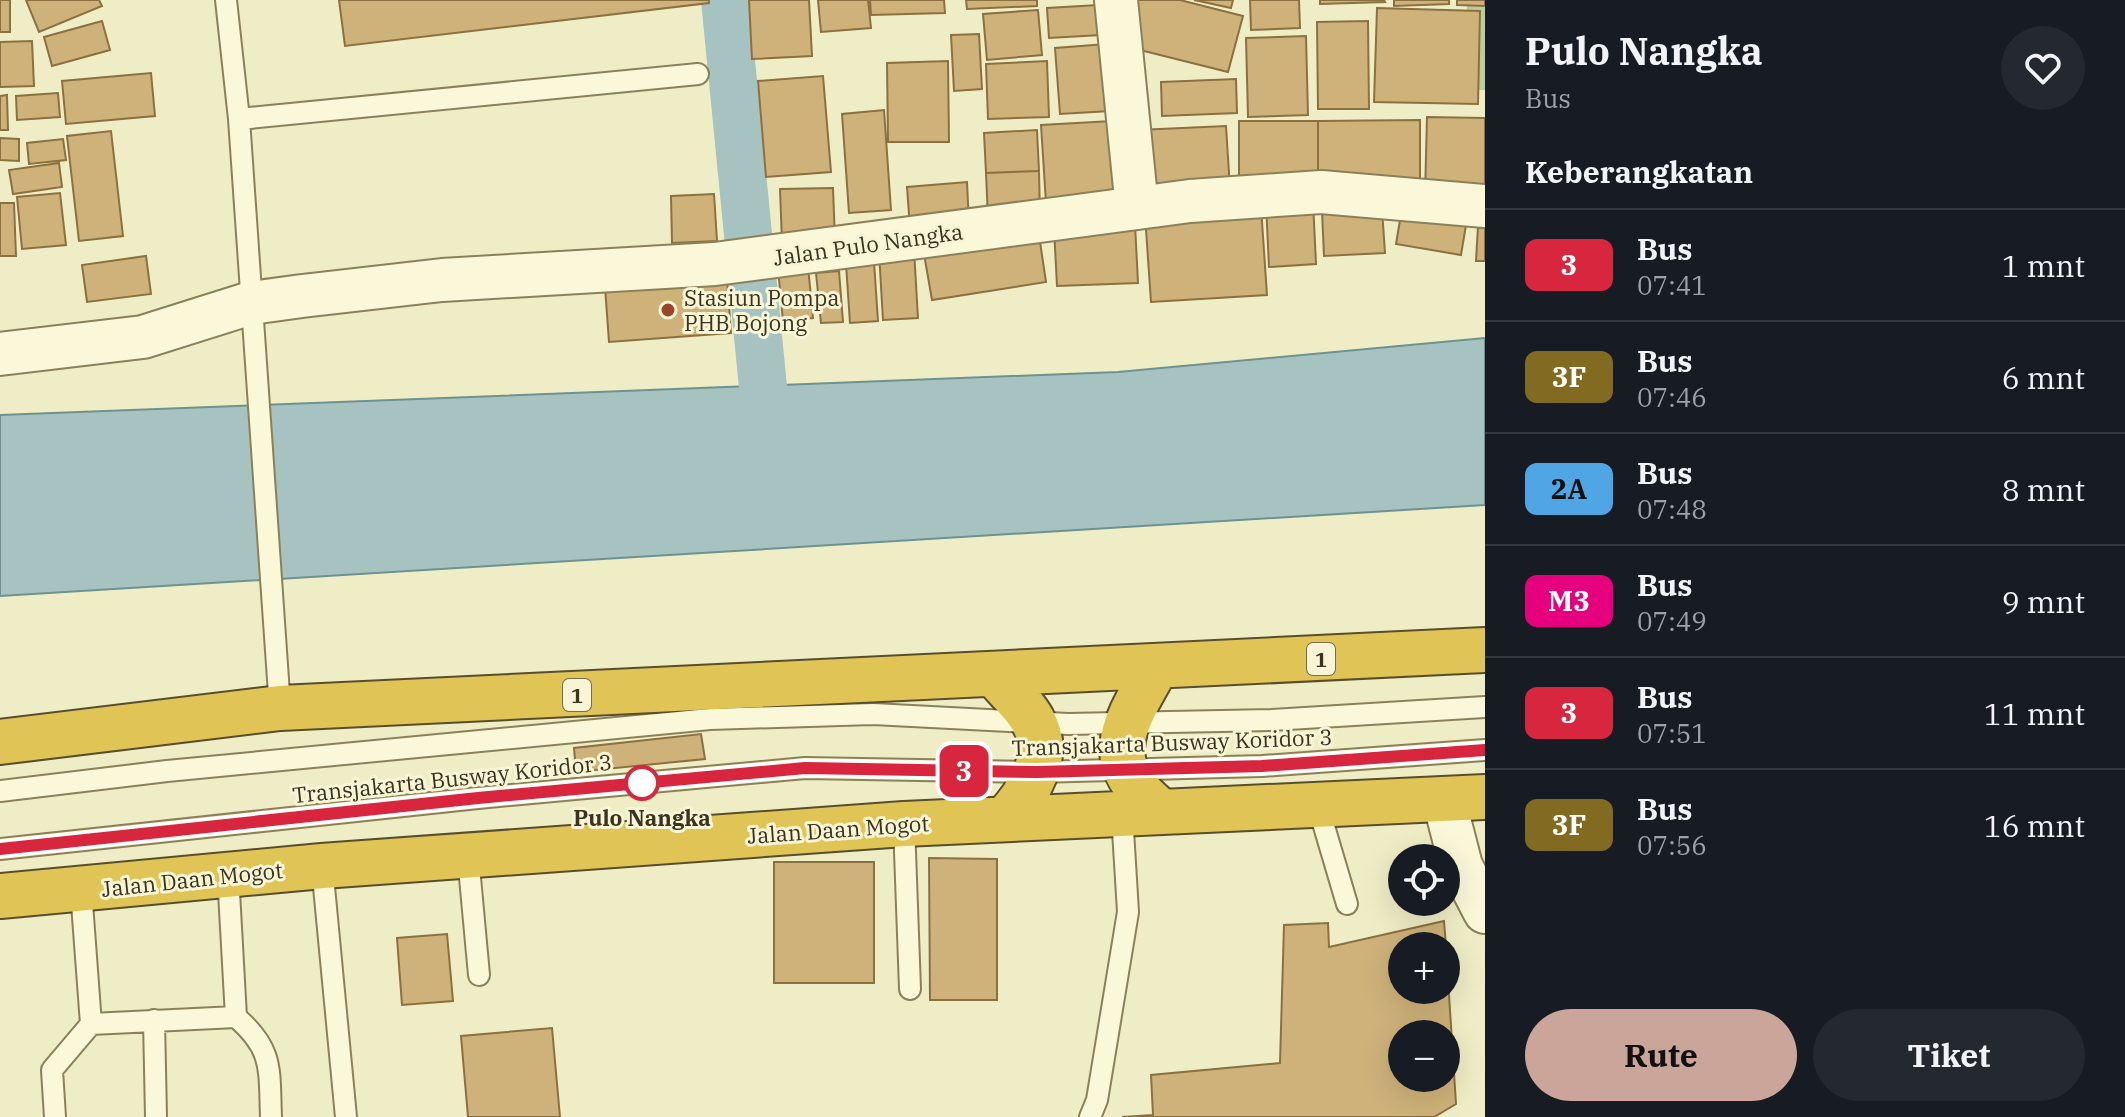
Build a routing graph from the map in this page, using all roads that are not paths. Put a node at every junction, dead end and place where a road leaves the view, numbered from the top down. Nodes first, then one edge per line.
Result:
1 (226, 0) edge
2 (1116, 0) edge
3 (698, 74) dead end
4 (239, 119) junction
5 (1485, 206) edge
6 (1137, 208) junction
7 (253, 323) junction
8 (0, 354) edge
9 (1485, 650) edge
10 (1156, 668) junction
11 (997, 677) junction
12 (1485, 707) edge
13 (280, 708) junction
14 (1035, 722) junction
15 (1125, 723) junction
16 (0, 742) edge
17 (1485, 750) edge
18 (1124, 769) junction
19 (1037, 772) junction
20 (0, 791) edge
21 (1465, 799) edge
22 (1318, 806) junction
23 (1141, 812) junction
24 (1005, 819) junction
25 (904, 824) junction
26 (0, 849) edge
27 (468, 856) junction
28 (322, 866) junction
29 (228, 874) junction
30 (81, 890) junction
31 (0, 896) edge
32 (1347, 904) dead end
33 (1485, 912) edge
34 (479, 975) dead end
35 (910, 989) dead end
36 (236, 1017) junction
37 (154, 1020) junction
38 (91, 1024) junction
39 (55, 1117) edge
40 (156, 1117) edge
41 (271, 1117) edge
42 (346, 1117) edge
43 (1090, 1117) edge

1 - 4 lane
2 - 6 street
3 - 4 lane
4 - 7 lane
5 - 6 street, Jalan Pulo Nangka
6 - 7 street, Jalan Pulo Nangka
7 - 8 street, Jalan Pulo Nangka
7 - 13 lane
9 - 10 highway, 1
10 - 11 highway, 1
10 - 15 highway
11 - 13 highway, 1
11 - 14 highway
12 - 15 lane, Transjakarta Busway Koridor 3
13 - 16 highway, 1
14 - 15 lane, Transjakarta Busway Koridor 3
14 - 19 highway
14 - 20 lane, Transjakarta Busway Koridor 3
15 - 18 highway
17 - 18 lane, Transjakarta Busway Koridor 3
18 - 19 lane, Transjakarta Busway Koridor 3
18 - 23 highway
19 - 24 highway
19 - 26 lane, Transjakarta Busway Koridor 3
21 - 22 highway, Jalan Daan Mogot
21 - 33 street
22 - 23 highway, Jalan Daan Mogot
22 - 32 lane
23 - 24 highway, Jalan Daan Mogot
23 - 43 lane
24 - 25 highway, Jalan Daan Mogot
25 - 27 highway, Jalan Daan Mogot
25 - 35 lane
27 - 28 highway, Jalan Daan Mogot
27 - 34 lane
28 - 29 highway, Jalan Daan Mogot
28 - 42 lane
29 - 30 highway, Jalan Daan Mogot
29 - 36 lane
30 - 31 highway, Jalan Daan Mogot
30 - 38 lane
36 - 37 lane
36 - 41 lane
37 - 38 lane
37 - 40 lane
38 - 39 lane

